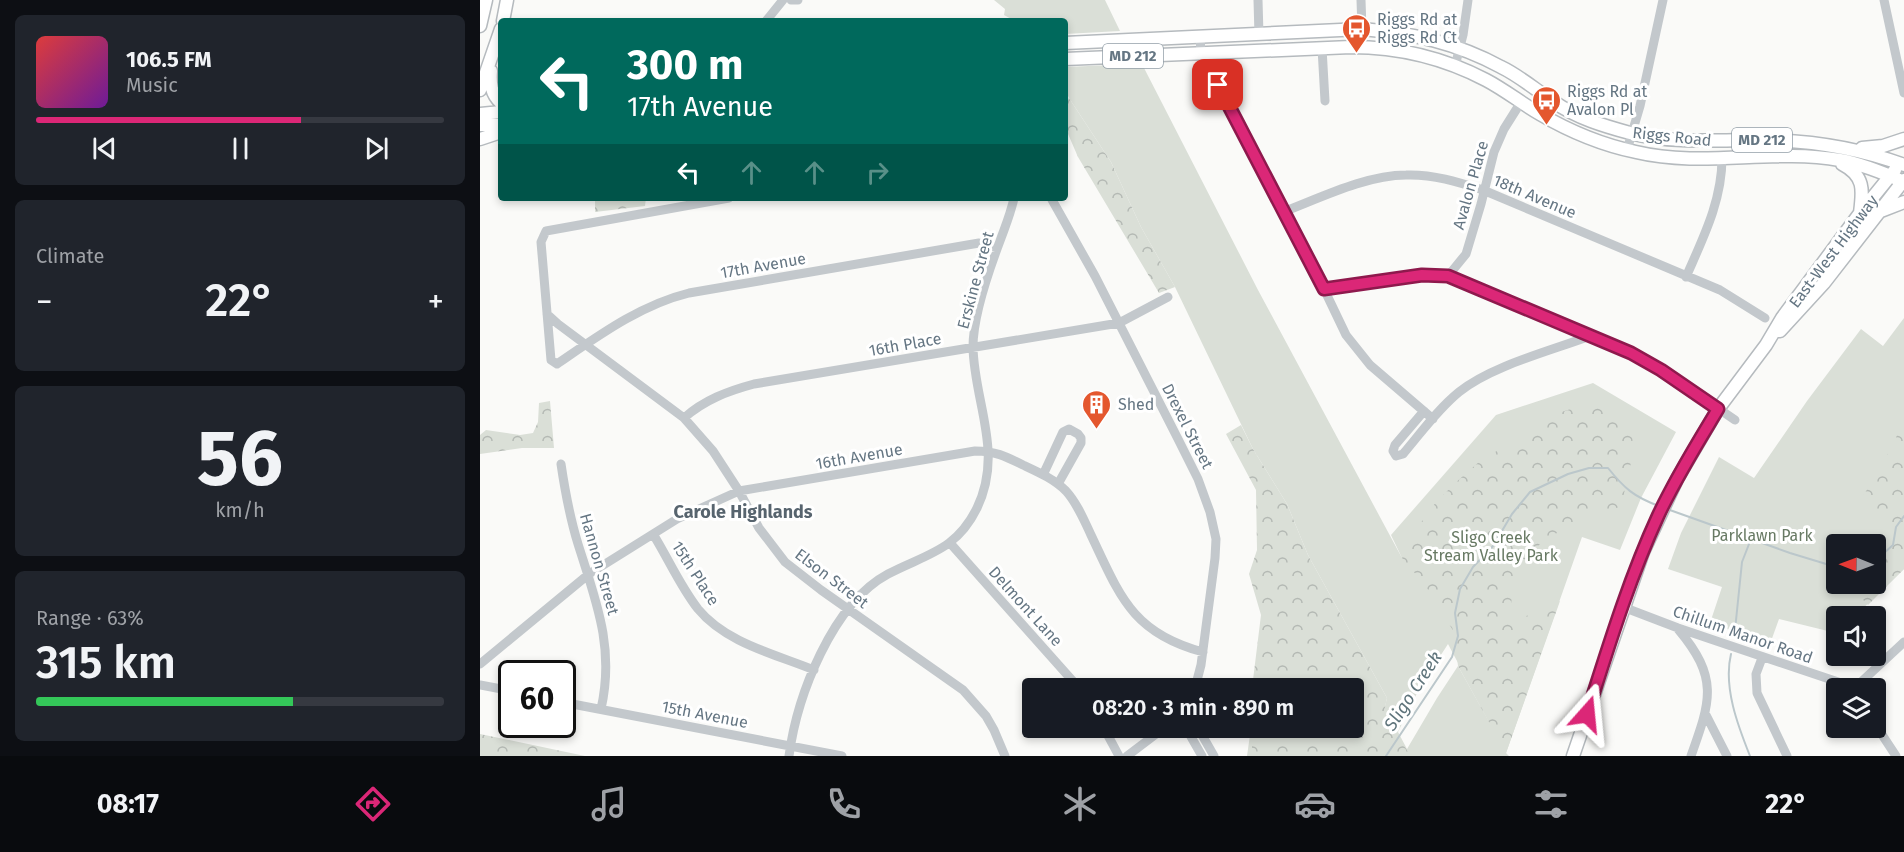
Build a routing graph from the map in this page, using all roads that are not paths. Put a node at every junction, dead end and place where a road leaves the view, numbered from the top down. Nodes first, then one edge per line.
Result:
1 (486, 0) edge
2 (507, 0) edge
3 (783, 0) edge
4 (791, 0) edge
5 (798, 0) edge
6 (1258, 0) edge
7 (1361, 0) edge
8 (1468, 0) edge
9 (1663, 0) edge
10 (1884, 0) edge
11 (504, 18) edge
12 (768, 18) edge
13 (480, 26) edge
14 (1362, 29) junction
15 (1259, 35) junction
16 (1200, 38) junction
17 (498, 40) edge
18 (1068, 43) edge
19 (1460, 47) junction
20 (1322, 48) junction
21 (1201, 53) junction
22 (493, 57) junction
23 (1068, 59) edge
24 (1455, 66) junction
25 (480, 90) edge
26 (1904, 93) edge
27 (498, 99) edge
28 (1325, 101) dead end
29 (1521, 102) junction
30 (498, 112) edge
31 (480, 114) edge
32 (498, 124) edge
33 (480, 125) edge
34 (498, 133) edge
35 (1632, 134) junction
36 (480, 139) edge
37 (1904, 139) edge
38 (1839, 146) junction
39 (1627, 150) junction
40 (1722, 158) junction
41 (1823, 158) junction
42 (1903, 163) edge
43 (1890, 176) junction
44 (1904, 181) edge
45 (1483, 190) junction
46 (712, 201) edge
47 (1013, 201) edge
48 (1053, 201) edge
49 (1904, 202) edge
50 (1880, 211) junction
51 (1282, 212) junction
52 (1860, 213) junction
53 (997, 248) junction
54 (1448, 276) junction
55 (1686, 277) junction
56 (1324, 289) junction
57 (1168, 297) dead end
58 (547, 314) junction
59 (1765, 318) dead end
60 (1119, 323) junction
61 (1590, 336) junction
62 (587, 344) junction
63 (1766, 345) junction
64 (973, 348) junction
65 (1718, 409) junction
66 (1424, 411) junction
67 (684, 418) junction
68 (1433, 419) junction
69 (1735, 420) dead end
70 (988, 451) junction
71 (561, 464) dead end
72 (1043, 475) junction
73 (1058, 484) junction
74 (738, 491) junction
75 (653, 534) junction
76 (950, 543) junction
77 (589, 574) junction
78 (1623, 606) junction
79 (848, 609) junction
80 (1678, 628) junction
81 (1904, 642) edge
82 (1203, 652) junction
83 (1762, 658) junction
84 (480, 664) edge
85 (814, 670) junction
86 (1070, 678) edge
87 (1197, 678) edge
88 (1865, 678) edge
89 (1826, 679) edge
90 (480, 685) edge
91 (498, 688) edge
92 (576, 705) edge
93 (601, 710) junction
94 (1706, 715) junction
95 (1109, 738) edge
96 (1150, 738) edge
97 (1192, 738) edge
98 (1204, 738) edge
99 (1884, 738) edge
100 (789, 751) edge
101 (842, 756) edge
102 (1005, 756) edge
103 (1119, 756) edge
104 (1126, 756) edge
105 (1202, 756) edge
106 (1214, 756) edge
107 (1573, 756) edge
108 (1691, 756) edge
109 (1726, 756) edge
110 (1787, 756) edge
111 (1896, 756) edge

1 - 13 main road
2 - 11 main road
3 - 12 street
4 - 5 street
6 - 15 street
7 - 14 street
8 - 19 street
9 - 35 street
10 - 26 street
14 - 15 main road, Riggs Road / MD 212
14 - 19 main road, Riggs Road / MD 212
15 - 16 main road, Riggs Road / MD 212
16 - 18 main road, Riggs Road / MD 212
16 - 21 street
17 - 22 main road
19 - 24 street
19 - 35 main road, Riggs Road / MD 212
20 - 21 main road, Riggs Road / MD 212
20 - 24 main road, Riggs Road / MD 212
20 - 28 street
21 - 23 main road, Riggs Road / MD 212
21 - 51 street
22 - 25 main road
22 - 27 main road
24 - 29 main road, Riggs Road / MD 212
29 - 39 main road, Riggs Road / MD 212
29 - 45 street, Avalon Place
30 - 31 main road
32 - 33 main road
34 - 36 main road
35 - 38 main road, Riggs Road / MD 212
35 - 39 street
37 - 38 main road
38 - 42 main road, Riggs Road / MD 212
39 - 40 main road, Riggs Road / MD 212
40 - 41 main road, Riggs Road / MD 212
40 - 55 street
41 - 43 main road, Riggs Road / MD 212
41 - 52 main road
42 - 43 main road, East-West Highway
43 - 44 main road, Riggs Road / MD 212
43 - 52 main road, East-West Highway
44 - 50 main road, East-West Highway
45 - 51 street, 18th Avenue
45 - 54 street, Avalon Place
45 - 55 street, 18th Avenue
46 - 58 street
47 - 53 street, Erskine Street
48 - 60 street, Drexel Street
49 - 50 main road
50 - 63 main road, East-West Highway
51 - 56 street
52 - 63 main road, East-West Highway
53 - 62 street, 17th Avenue
53 - 64 street, Erskine Street
54 - 56 street
54 - 61 street
55 - 59 street, 18th Avenue
56 - 66 street
57 - 60 street, 16th Place
58 - 62 street, Elson Street
58 - 62 street, 17th Avenue
60 - 64 street, 16th Place
60 - 82 street, Drexel Street
61 - 65 street
61 - 68 street
62 - 67 street, Elson Street
63 - 65 main road, East-West Highway
64 - 67 street, 16th Place
64 - 70 street, Erskine Street
65 - 69 street
65 - 78 main road, East-West Highway
66 - 68 street
66 - 68 street
67 - 74 street, Elson Street
70 - 72 street, 16th Avenue
70 - 74 street, 16th Avenue
70 - 76 street, Erskine Street
71 - 77 street, Hannon Street
72 - 73 street, 16th Avenue
72 - 73 street
73 - 82 street, 16th Avenue
74 - 75 street, 16th Avenue
74 - 79 street, Elson Street
75 - 77 street, 16th Avenue
75 - 85 street, 15th Place
76 - 79 street, Erskine Street
76 - 86 street, Delmont Lane
77 - 84 street, 16th Avenue
77 - 93 street, Hannon Street
78 - 80 street, Chillum Manor Road
78 - 107 main road, East-West Highway
79 - 85 street, Erskine Street
79 - 102 street, Elson Street
80 - 83 street, Chillum Manor Road
80 - 94 street
81 - 88 street
82 - 87 street, Drexel Street
83 - 89 street, Chillum Manor Road
83 - 110 street
85 - 100 street, Erskine Street
90 - 91 street
92 - 93 street, 15th Avenue
93 - 100 street, 15th Avenue
94 - 108 street
94 - 109 street
95 - 103 street
96 - 104 street
97 - 105 street
98 - 106 street
99 - 111 street
100 - 101 street, 15th Avenue

